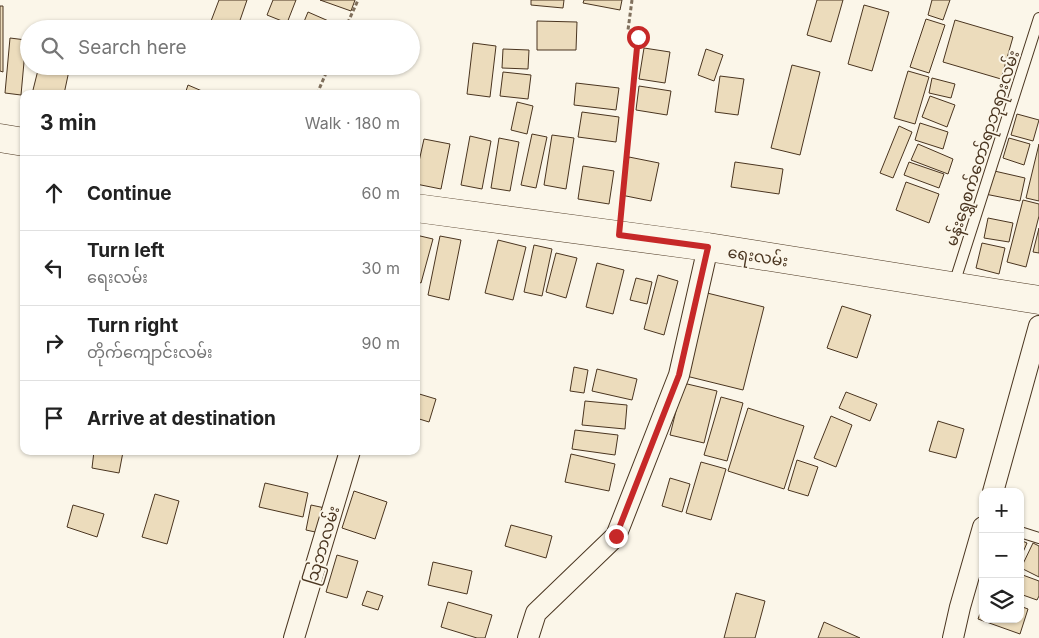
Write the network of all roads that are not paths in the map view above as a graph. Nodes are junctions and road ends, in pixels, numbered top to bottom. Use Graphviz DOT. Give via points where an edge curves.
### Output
graph roads {
  1 [pos="1039,18"];
  2 [pos="0,138"];
  3 [pos="20,141"];
  4 [pos="420,209"];
  5 [pos="708,247"];
  6 [pos="953,287"];
  7 [pos="1039,300"];
  8 [pos="1039,326"];
  9 [pos="349,455"];
  10 [pos="994,488"];
  11 [pos="981,533"];
  12 [pos="1023,533"];
  13 [pos="1039,538"];
  14 [pos="294,638"];
  15 [pos="528,638"];
  16 [pos="953,638"];
  1 -- 6 [label="lane, မန်းရွှေစက်တော်ရာဘုရားလမ်း"];
  2 -- 3 [label="street"];
  4 -- 5 [label="street, ရေးလမ်း"];
  5 -- 6 [label="street, ရေးလမ်း"];
  5 -- 15 [label="street" via="679,375 616,536 536,613"];
  6 -- 7 [label="street, ရေးလမ်း"];
  8 -- 10 [label="street"];
  9 -- 14 [label="street, သြဘာလမ်း"];
  11 -- 16 [label="street"];
  12 -- 13 [label="lane"];
}
